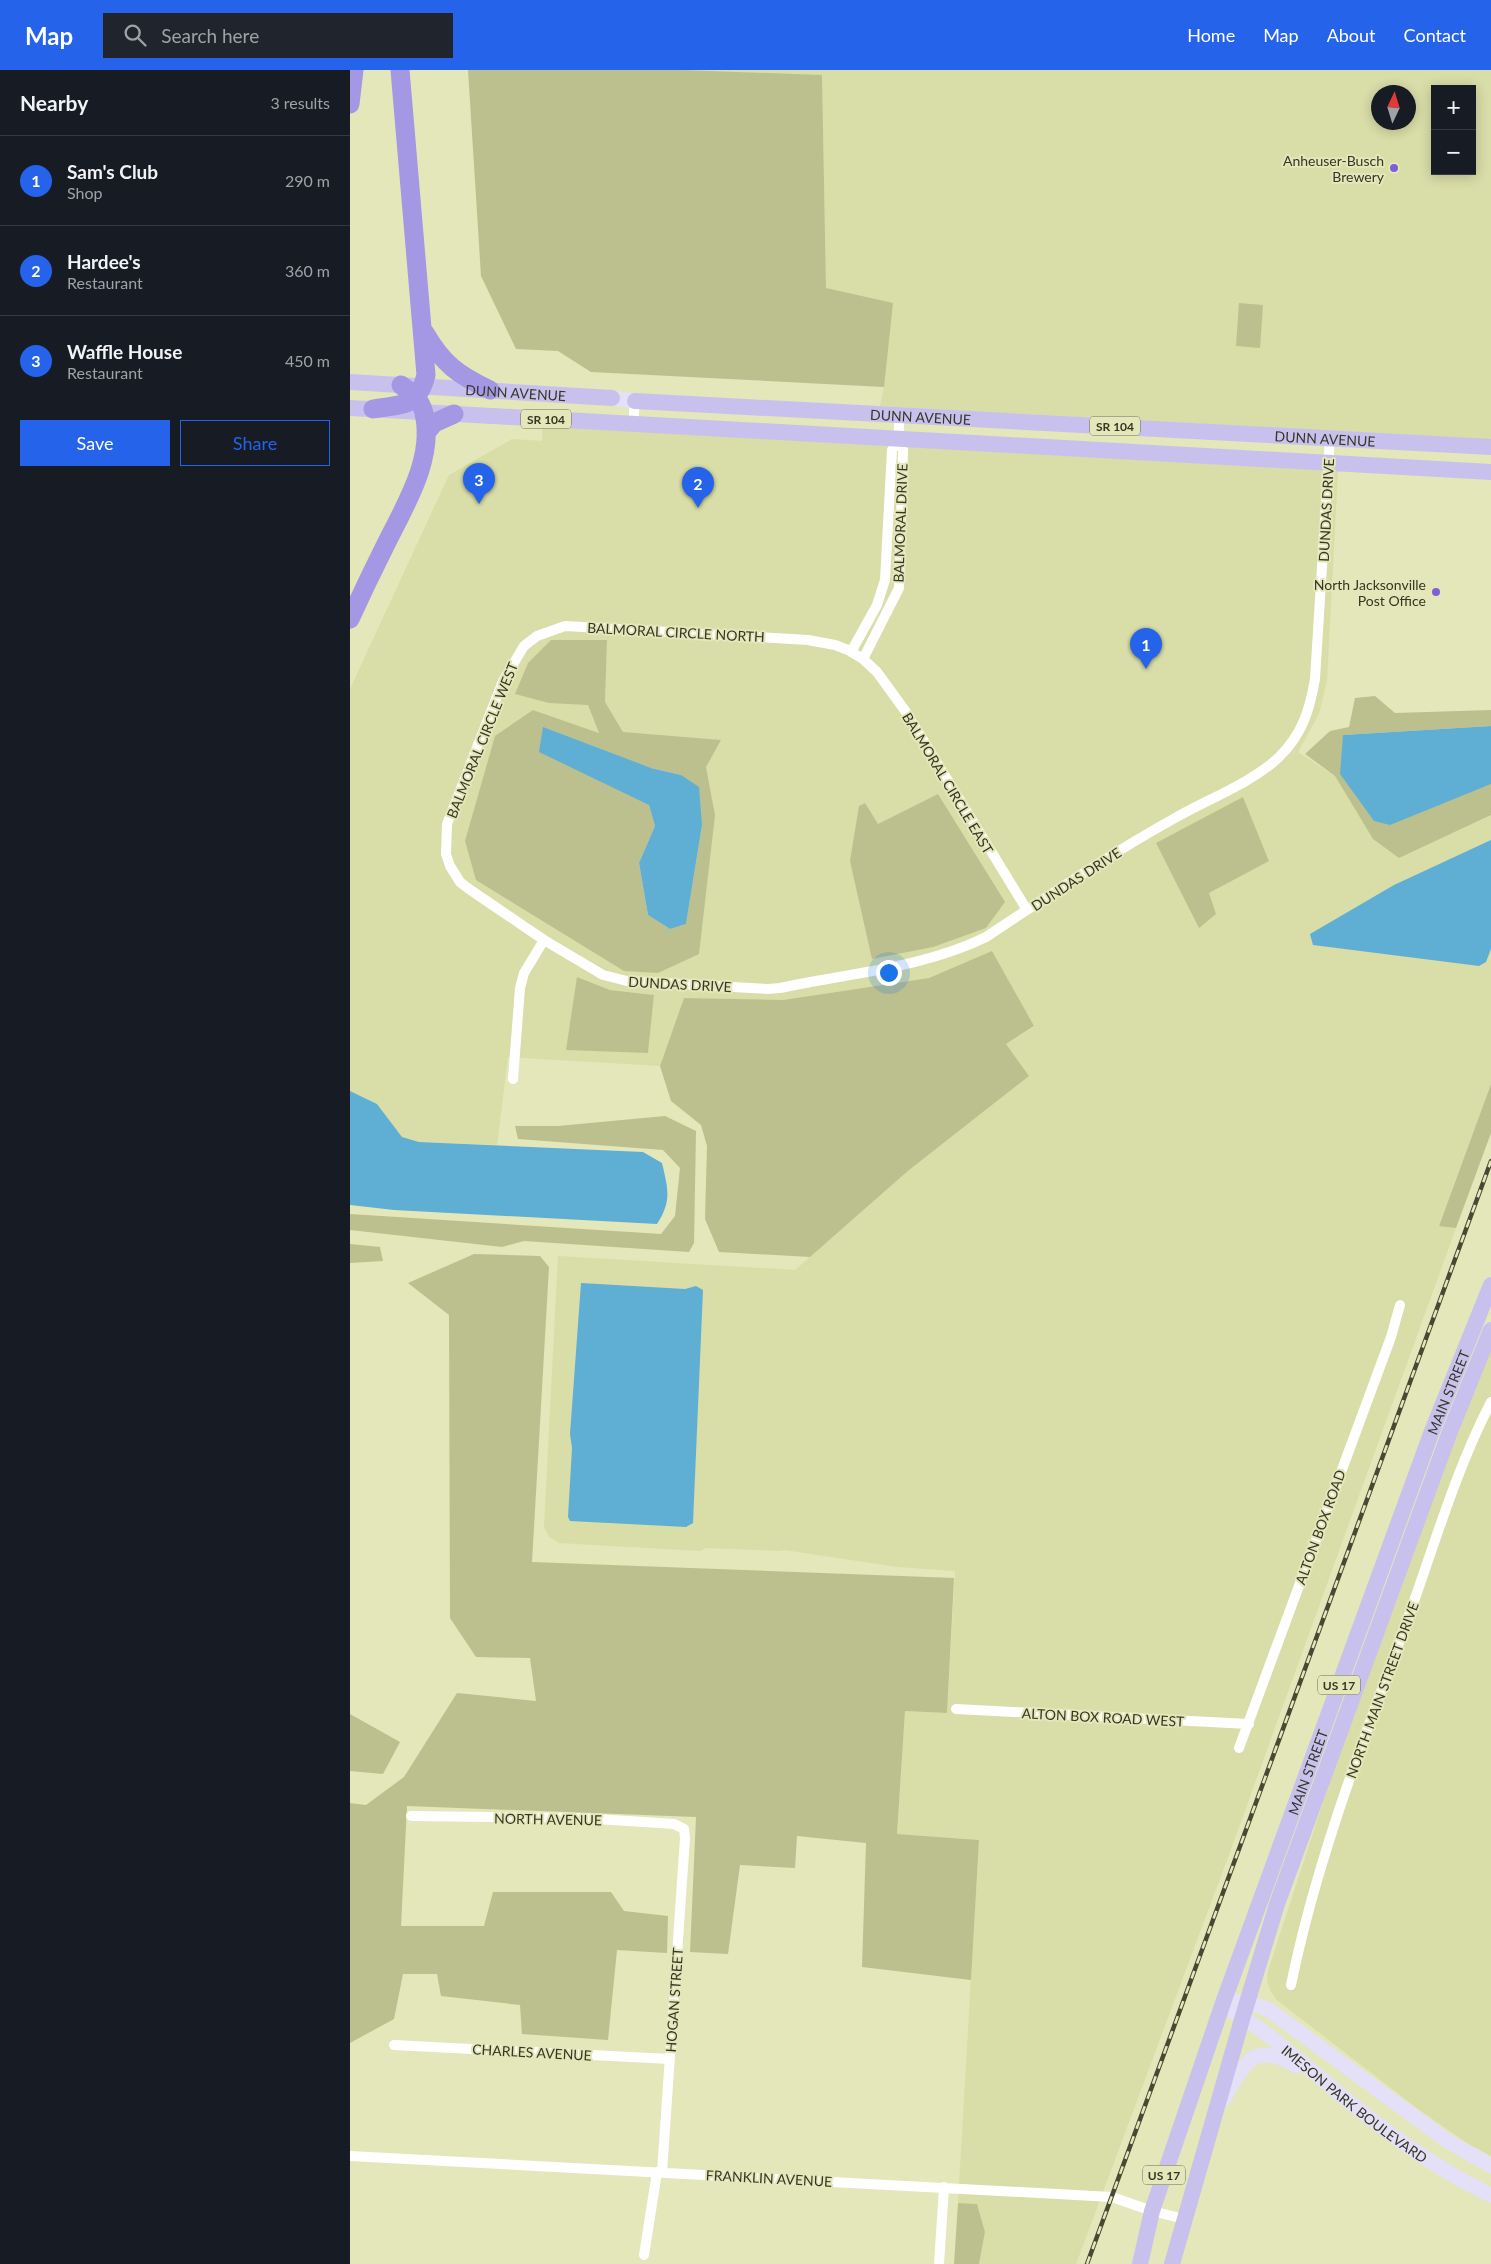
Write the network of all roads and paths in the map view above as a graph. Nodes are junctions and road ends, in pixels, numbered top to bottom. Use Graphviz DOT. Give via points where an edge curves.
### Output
graph roads {
  1 [pos="354,70"];
  2 [pos="400,70"];
  3 [pos="350,104"];
  4 [pos="422,328"];
  5 [pos="350,382"];
  6 [pos="401,385"];
  7 [pos="490,390"];
  8 [pos="422,398"];
  9 [pos="612,398"];
  10 [pos="635,401"];
  11 [pos="350,408"];
  12 [pos="373,409"];
  13 [pos="454,414"];
  14 [pos="900,414"];
  15 [pos="634,424"];
  16 [pos="426,433"];
  17 [pos="1330,438"];
  18 [pos="898,440"];
  19 [pos="1491,448"];
  20 [pos="1329,463"];
  21 [pos="1491,472"];
  22 [pos="350,619"];
  23 [pos="551,629"];
  24 [pos="851,652"];
  25 [pos="863,660"];
  26 [pos="1027,910"];
  27 [pos="544,940"];
  28 [pos="514,1078"];
  29 [pos="1491,1285"];
  30 [pos="1400,1305"];
  31 [pos="1491,1330"];
  32 [pos="1491,1402"];
  33 [pos="956,1709"];
  34 [pos="1249,1724"];
  35 [pos="1239,1748"];
  36 [pos="411,1816"];
  37 [pos="684,1829"];
  38 [pos="1292,1986"];
  39 [pos="1223,2003"];
  40 [pos="1245,2009"];
  41 [pos="394,2045"];
  42 [pos="670,2059"];
  43 [pos="1337,2092"];
  44 [pos="1216,2112"];
  45 [pos="350,2156"];
  46 [pos="1491,2166"];
  47 [pos="660,2172"];
  48 [pos="944,2187"];
  49 [pos="1491,2195"];
  50 [pos="1152,2211"];
  51 [pos="1184,2219"];
  52 [pos="1146,2235"];
  53 [pos="644,2255"];
  54 [pos="939,2264"];
  55 [pos="1134,2264"];
  56 [pos="1140,2264"];
  57 [pos="1172,2264"];
  1 -- 3 [label="highway"];
  2 -- 4 [label="highway"];
  4 -- 7 [label="highway" via="448,366"];
  4 -- 8 [label="highway" via="426,361"];
  5 -- 6 [label="main road"];
  6 -- 8 [label="highway"];
  7 -- 8 [label="main road, DUNN AVENUE / SR 104"];
  7 -- 9 [label="main road, DUNN AVENUE / SR 104"];
  8 -- 12 [label="highway"];
  8 -- 13 [label="main road, DUNN AVENUE / SR 104"];
  8 -- 16 [label="highway"];
  9 -- 10 [label="street, DUNN AVENUE / SR 104"];
  10 -- 14 [label="main road, DUNN AVENUE / SR 104"];
  10 -- 15 [label="street"];
  11 -- 12 [label="main road"];
  13 -- 15 [label="main road, DUNN AVENUE / SR 104"];
  13 -- 16 [label="highway" via="434,423"];
  14 -- 17 [label="main road, DUNN AVENUE / SR 104"];
  14 -- 18 [label="street, BALMORAL DRIVE"];
  15 -- 18 [label="main road, DUNN AVENUE / SR 104"];
  16 -- 22 [label="highway" via="414,486"];
  17 -- 19 [label="main road, DUNN AVENUE / SR 104"];
  17 -- 20 [label="street, DUNDAS DRIVE"];
  18 -- 20 [label="main road, DUNN AVENUE / SR 104"];
  18 -- 24 [label="street, BALMORAL DRIVE" via="892,450 885,580 877,605"];
  18 -- 25 [label="street, BALMORAL DRIVE" via="903,450 899,588"];
  20 -- 21 [label="main road, DUNN AVENUE / SR 104"];
  20 -- 26 [label="street, DUNDAS DRIVE" via="1315,679 1308,712 1297,736 1279,757 1256,774 1141,838"];
  23 -- 24 [label="street, BALMORAL CIRCLE NORTH" via="565,626 801,640"];
  23 -- 27 [label="street, BALMORAL CIRCLE WEST" via="524,646 503,681 447,824 446,840 448,860 460,882"];
  24 -- 25 [label="street, BALMORAL CIRCLE EAST"];
  25 -- 26 [label="street, BALMORAL CIRCLE EAST" via="877,672 896,698"];
  26 -- 27 [label="street, DUNDAS DRIVE" via="986,937 950,953 774,988 618,980 588,967"];
  27 -- 28 [label="street" via="524,974 520,988"];
  29 -- 39 [label="main road, MAIN STREET / US 17" via="1432,1431"];
  30 -- 34 [label="street, ALTON BOX ROAD"];
  31 -- 40 [label="main road, MAIN STREET / US 17" via="1452,1426 1277,1904"];
  32 -- 38 [label="street, NORTH MAIN STREET DRIVE" via="1465,1462 1359,1751 1298,1949"];
  33 -- 34 [label="street, ALTON BOX ROAD WEST"];
  34 -- 35 [label="street, ALTON BOX ROAD"];
  36 -- 37 [label="street, NORTH AVENUE" via="581,1818 674,1824"];
  37 -- 42 [label="street, HOGAN STREET" via="686,1838"];
  39 -- 40 [label="street, IMESON PARK BOULEVARD"];
  39 -- 50 [label="main road, MAIN STREET / US 17"];
  40 -- 43 [label="street, IMESON PARK BOULEVARD"];
  40 -- 44 [label="main road, MAIN STREET / US 17"];
  40 -- 46 [label="street, IMESON PARK BOULEVARD" via="1268,2010 1446,2140"];
  41 -- 42 [label="street, CHARLES AVENUE"];
  42 -- 47 [label="street, HOGAN STREET"];
  43 -- 44 [label="street" via="1274,2055 1258,2055 1243,2066"];
  43 -- 49 [label="street, IMESON PARK BOULEVARD" via="1450,2174"];
  44 -- 51 [label="main road, MAIN STREET / US 17"];
  45 -- 47 [label="street, FRANKLIN AVENUE"];
  47 -- 48 [label="street, FRANKLIN AVENUE"];
  47 -- 53 [label="street, HOGAN STREET"];
  48 -- 50 [label="street, FRANKLIN AVENUE" via="1112,2197"];
  48 -- 54 [label="street"];
  50 -- 51 [label="street, FRANKLIN AVENUE"];
  50 -- 52 [label="main road, MAIN STREET / US 17"];
  51 -- 57 [label="main road, MAIN STREET / US 17"];
  52 -- 55 [label="street"];
  52 -- 56 [label="main road, MAIN STREET / US 17"];
}
